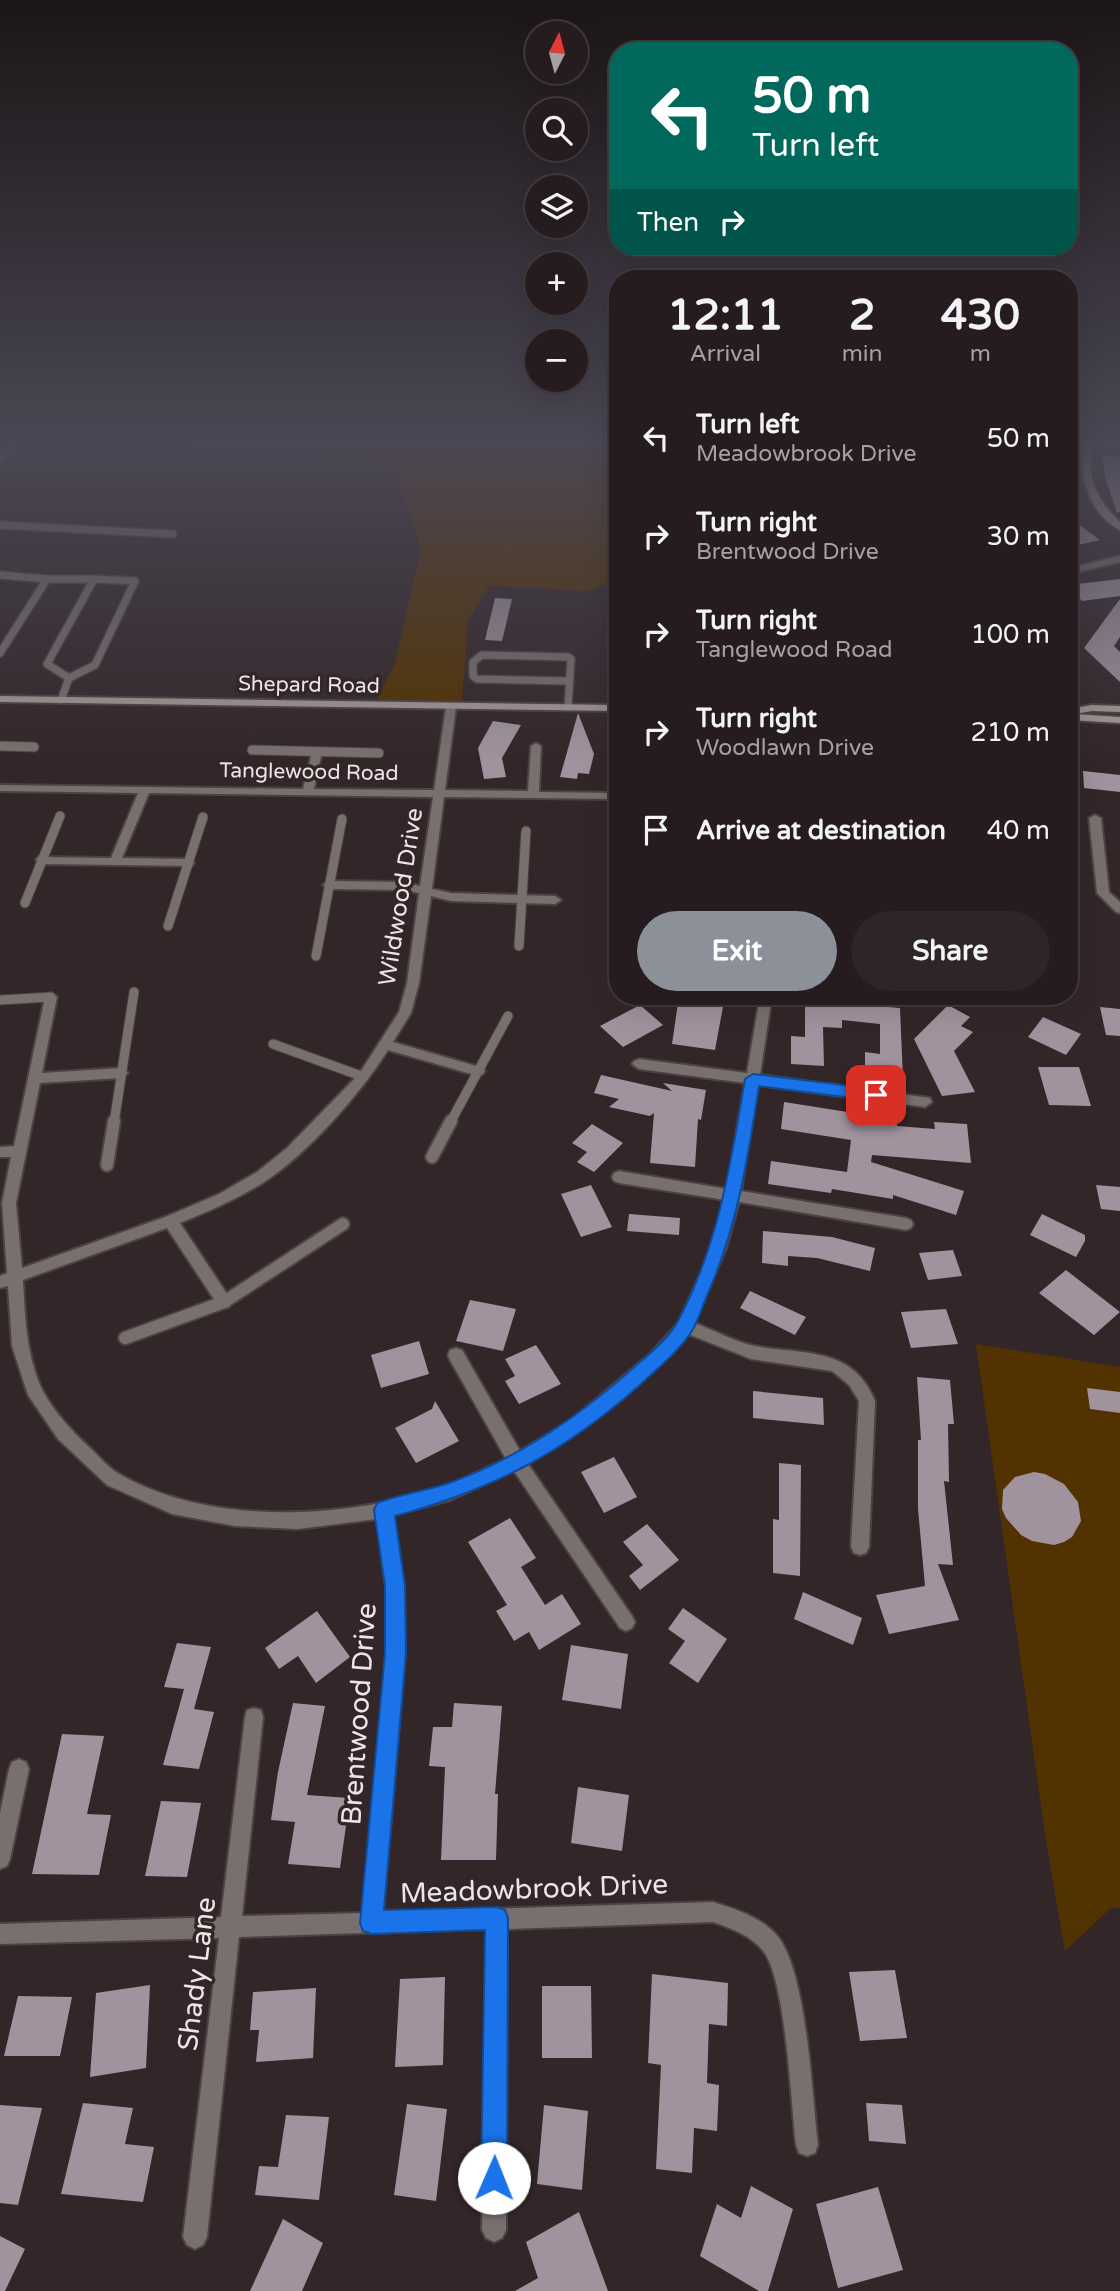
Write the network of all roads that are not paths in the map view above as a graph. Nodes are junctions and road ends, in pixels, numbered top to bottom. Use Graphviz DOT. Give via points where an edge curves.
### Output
graph roads {
  1 [pos="1120,559"];
  2 [pos="1078,570"];
  3 [pos="0,575"];
  4 [pos="47,579"];
  5 [pos="94,579"];
  6 [pos="0,653"];
  7 [pos="69,678"];
  8 [pos="568,681"];
  9 [pos="0,699"];
  10 [pos="61,700"];
  11 [pos="451,707"];
  12 [pos="568,707"];
  13 [pos="609,708"];
  14 [pos="1120,709"];
  15 [pos="1078,710"];
  16 [pos="1078,718"];
  17 [pos="1120,720"];
  18 [pos="0,746"];
  19 [pos="536,746"];
  20 [pos="34,747"];
  21 [pos="252,750"];
  22 [pos="317,752"];
  23 [pos="379,753"];
  24 [pos="0,788"];
  25 [pos="145,790"];
  26 [pos="307,793"];
  27 [pos="533,795"];
  28 [pos="439,796"];
  29 [pos="609,796"];
  30 [pos="60,816"];
  31 [pos="203,817"];
  32 [pos="1096,818"];
  33 [pos="342,819"];
  34 [pos="526,831"];
  35 [pos="42,860"];
  36 [pos="115,861"];
  37 [pos="188,863"];
  38 [pos="329,885"];
  39 [pos="427,892"];
  40 [pos="522,899"];
  41 [pos="555,900"];
  42 [pos="25,903"];
  43 [pos="1120,909"];
  44 [pos="168,926"];
  45 [pos="519,946"];
  46 [pos="316,956"];
  47 [pos="134,992"];
  48 [pos="51,997"];
  49 [pos="0,1000"];
  50 [pos="765,1005"];
  51 [pos="508,1016"];
  52 [pos="273,1044"];
  53 [pos="386,1045"];
  54 [pos="639,1064"];
  55 [pos="478,1071"];
  56 [pos="121,1073"];
  57 [pos="364,1077"];
  58 [pos="35,1078"];
  59 [pos="753,1079"];
  60 [pos="925,1102"];
  61 [pos="19,1151"];
  62 [pos="0,1152"];
  63 [pos="432,1157"];
  64 [pos="107,1165"];
  65 [pos="620,1177"];
  66 [pos="733,1196"];
  67 [pos="170,1221"];
  68 [pos="343,1224"];
  69 [pos="906,1224"];
  70 [pos="7,1280"];
  71 [pos="224,1302"];
  72 [pos="685,1326"];
  73 [pos="125,1338"];
  74 [pos="456,1355"];
  75 [pos="517,1462"];
  76 [pos="384,1510"];
  77 [pos="860,1546"];
  78 [pos="626,1622"];
  79 [pos="254,1717"];
  80 [pos="19,1769"];
  81 [pos="0,1859"];
  82 [pos="497,1918"];
  83 [pos="372,1923"];
  84 [pos="230,1927"];
  85 [pos="0,1934"];
  86 [pos="807,2145"];
  87 [pos="494,2230"];
  88 [pos="195,2237"];
  1 -- 2 [label="street"];
  3 -- 4 [label="lane"];
  4 -- 5 [label="lane"];
  4 -- 6 [label="lane"];
  5 -- 7 [label="lane" via="47,664"];
  5 -- 7 [label="lane" via="135,581 95,666"];
  7 -- 10 [label="lane"];
  8 -- 8 [label="lane" via="568,657 482,655 472,662 477,679"];
  8 -- 12 [label="lane"];
  9 -- 10 [label="street, Shepard Road"];
  10 -- 11 [label="street, Shepard Road"];
  11 -- 12 [label="street, Shepard Road"];
  11 -- 28 [label="street, Wildwood Drive"];
  12 -- 13 [label="street, Shepard Road"];
  14 -- 15 [label="street"];
  16 -- 17 [label="street"];
  18 -- 20 [label="lane"];
  19 -- 27 [label="street"];
  21 -- 22 [label="lane"];
  22 -- 23 [label="lane"];
  22 -- 26 [label="street"];
  24 -- 25 [label="street, Tanglewood Road"];
  25 -- 26 [label="street, Tanglewood Road"];
  25 -- 36 [label="street"];
  26 -- 28 [label="street, Tanglewood Road"];
  27 -- 28 [label="street, Tanglewood Road"];
  27 -- 29 [label="street, Tanglewood Road"];
  28 -- 39 [label="street, Wildwood Drive"];
  30 -- 35 [label="lane"];
  31 -- 37 [label="lane"];
  32 -- 43 [label="street" via="1103,893"];
  33 -- 38 [label="lane"];
  34 -- 40 [label="lane"];
  35 -- 36 [label="street"];
  35 -- 42 [label="lane"];
  36 -- 37 [label="street"];
  37 -- 44 [label="lane"];
  38 -- 39 [label="street" via="404,886"];
  38 -- 46 [label="lane"];
  39 -- 40 [label="street"];
  39 -- 53 [label="street, Wildwood Drive" via="405,1013"];
  40 -- 41 [label="street"];
  40 -- 45 [label="lane"];
  47 -- 56 [label="lane"];
  48 -- 49 [label="lane"];
  48 -- 58 [label="street"];
  50 -- 59 [label="street"];
  51 -- 55 [label="lane"];
  52 -- 57 [label="lane"];
  53 -- 55 [label="street"];
  53 -- 57 [label="street, Wildwood Drive"];
  54 -- 59 [label="street"];
  55 -- 63 [label="lane"];
  56 -- 58 [label="street"];
  56 -- 64 [label="lane"];
  57 -- 67 [label="street, Wildwood Drive" via="292,1152 262,1176"];
  58 -- 61 [label="street"];
  59 -- 60 [label="street"];
  59 -- 66 [label="street"];
  61 -- 62 [label="street"];
  61 -- 70 [label="street" via="9,1203"];
  65 -- 66 [label="street"];
  66 -- 69 [label="street"];
  66 -- 72 [label="street" via="719,1248"];
  67 -- 70 [label="street, Wildwood Drive"];
  67 -- 71 [label="street"];
  68 -- 71 [label="lane"];
  70 -- 76 [label="street" via="34,1390 64,1434 113,1480 172,1506 235,1518 298,1521"];
  71 -- 73 [label="lane"];
  72 -- 75 [label="street" via="616,1395"];
  72 -- 77 [label="street" via="751,1352 835,1365 862,1386 867,1401"];
  74 -- 75 [label="street"];
  75 -- 76 [label="street" via="450,1492"];
  75 -- 78 [label="street"];
  76 -- 83 [label="street, Brentwood Drive" via="395,1586 396,1653"];
  79 -- 84 [label="street, Shady Lane"];
  80 -- 81 [label="street"];
  82 -- 83 [label="street, Meadowbrook Drive"];
  82 -- 86 [label="street, Meadowbrook Drive" via="712,1912 745,1923 772,1946 785,1975"];
  82 -- 87 [label="street"];
  83 -- 84 [label="street, Meadowbrook Drive"];
  84 -- 85 [label="street, Meadowbrook Drive"];
  84 -- 88 [label="street, Shady Lane"];
}
